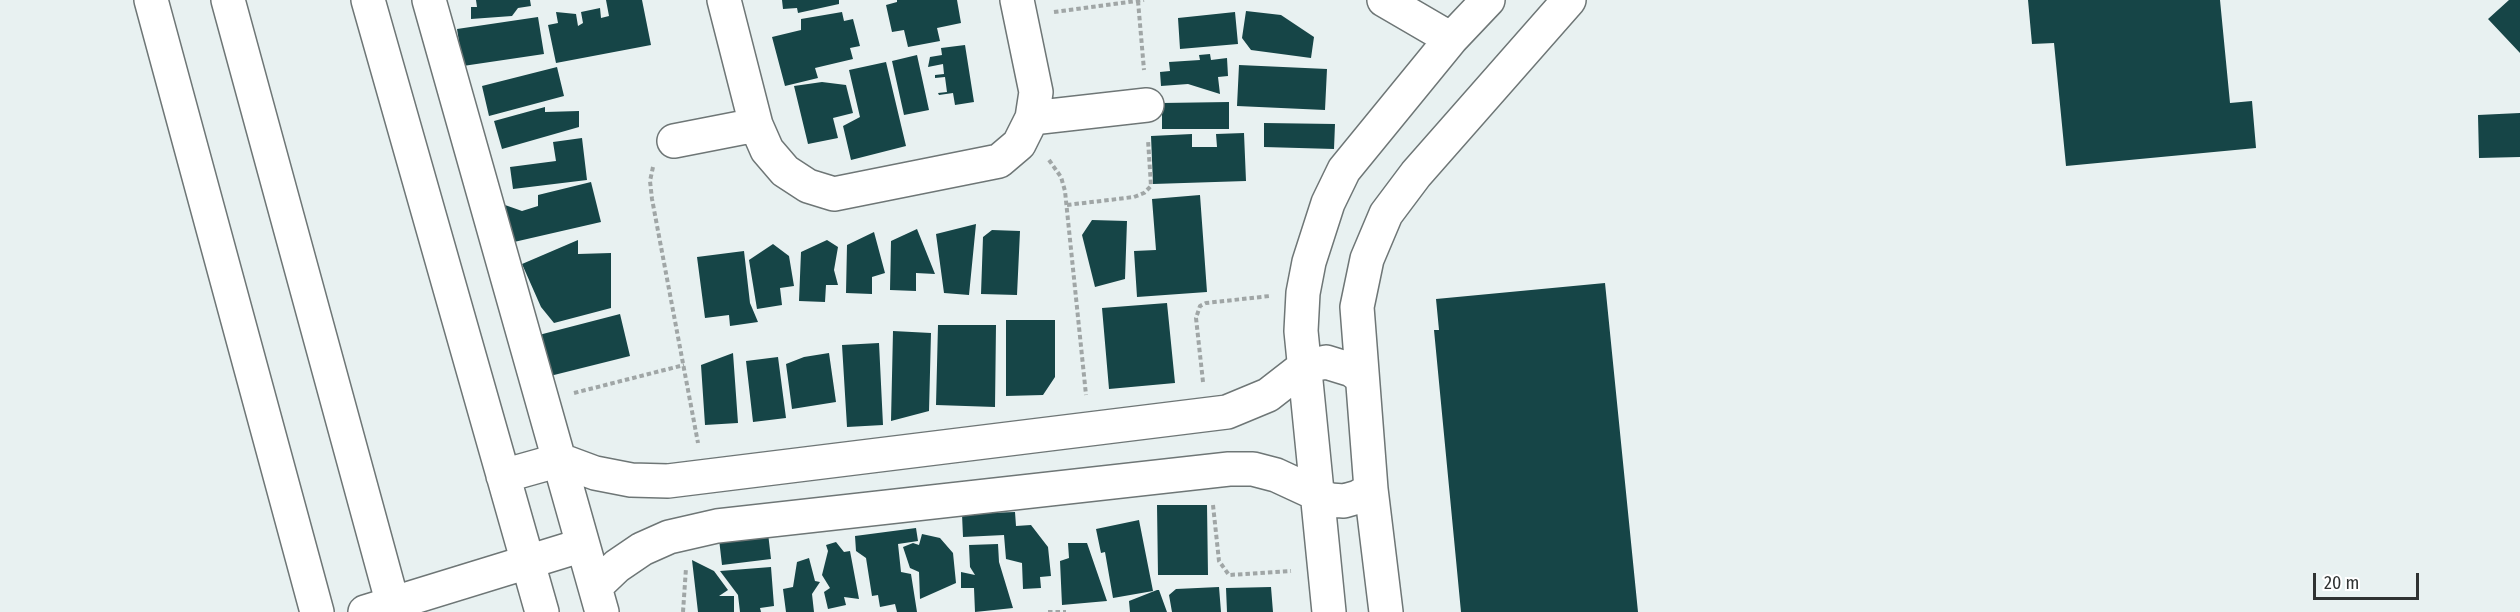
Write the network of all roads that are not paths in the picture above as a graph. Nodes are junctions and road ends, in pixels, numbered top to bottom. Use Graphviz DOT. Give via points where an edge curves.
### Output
graph roads {
  1 [pos="151,0"];
  2 [pos="228,0"];
  3 [pos="368,0"];
  4 [pos="429,0"];
  5 [pos="724,0"];
  6 [pos="1384,0"];
  7 [pos="1488,0"];
  8 [pos="1569,0"];
  9 [pos="1019,8"];
  10 [pos="1451,39"];
  11 [pos="1148,105"];
  12 [pos="756,125"];
  13 [pos="1025,131"];
  14 [pos="674,141"];
  15 [pos="1304,367"];
  16 [pos="1362,378"];
  17 [pos="560,460"];
  18 [pos="503,476"];
  19 [pos="1371,489"];
  20 [pos="1318,496"];
  21 [pos="583,545"];
  22 [pos="528,562"];
  23 [pos="598,600"];
  24 [pos="384,609"];
  25 [pos="317,612"];
  26 [pos="542,612"];
  27 [pos="1329,612"];
  28 [pos="1386,612"];
  1 -- 25 [label="street"];
  2 -- 24 [label="street"];
  3 -- 18 [label="street"];
  4 -- 17 [label="street"];
  5 -- 12 [label="street"];
  6 -- 10 [label="street"];
  7 -- 10 [label="street"];
  8 -- 16 [label="street" via="1416,174 1386,214 1367,259 1357,307"];
  9 -- 13 [label="street" via="1036,92"];
  10 -- 15 [label="street" via="1344,170 1317,232 1303,293"];
  11 -- 13 [label="street"];
  12 -- 13 [label="street" via="767,150 785,171 808,186 834,194 999,161"];
  12 -- 14 [label="street"];
  15 -- 16 [label="street" via="1326,362 1340,364"];
  15 -- 17 [label="street" via="1268,395 1227,412 1207,415 668,481 631,480 595,473"];
  15 -- 20 [label="street"];
  16 -- 19 [label="street"];
  17 -- 18 [label="street"];
  17 -- 21 [label="street"];
  18 -- 22 [label="street"];
  19 -- 20 [label="street" via="1344,501"];
  19 -- 28 [label="street"];
  20 -- 23 [label="street" via="1283,478 1253,469 1210,471 717,526 669,537 642,549 617,566"];
  20 -- 27 [label="street"];
  21 -- 22 [label="street"];
  21 -- 23 [label="street"];
  22 -- 24 [label="street"];
  22 -- 26 [label="street"];
}
